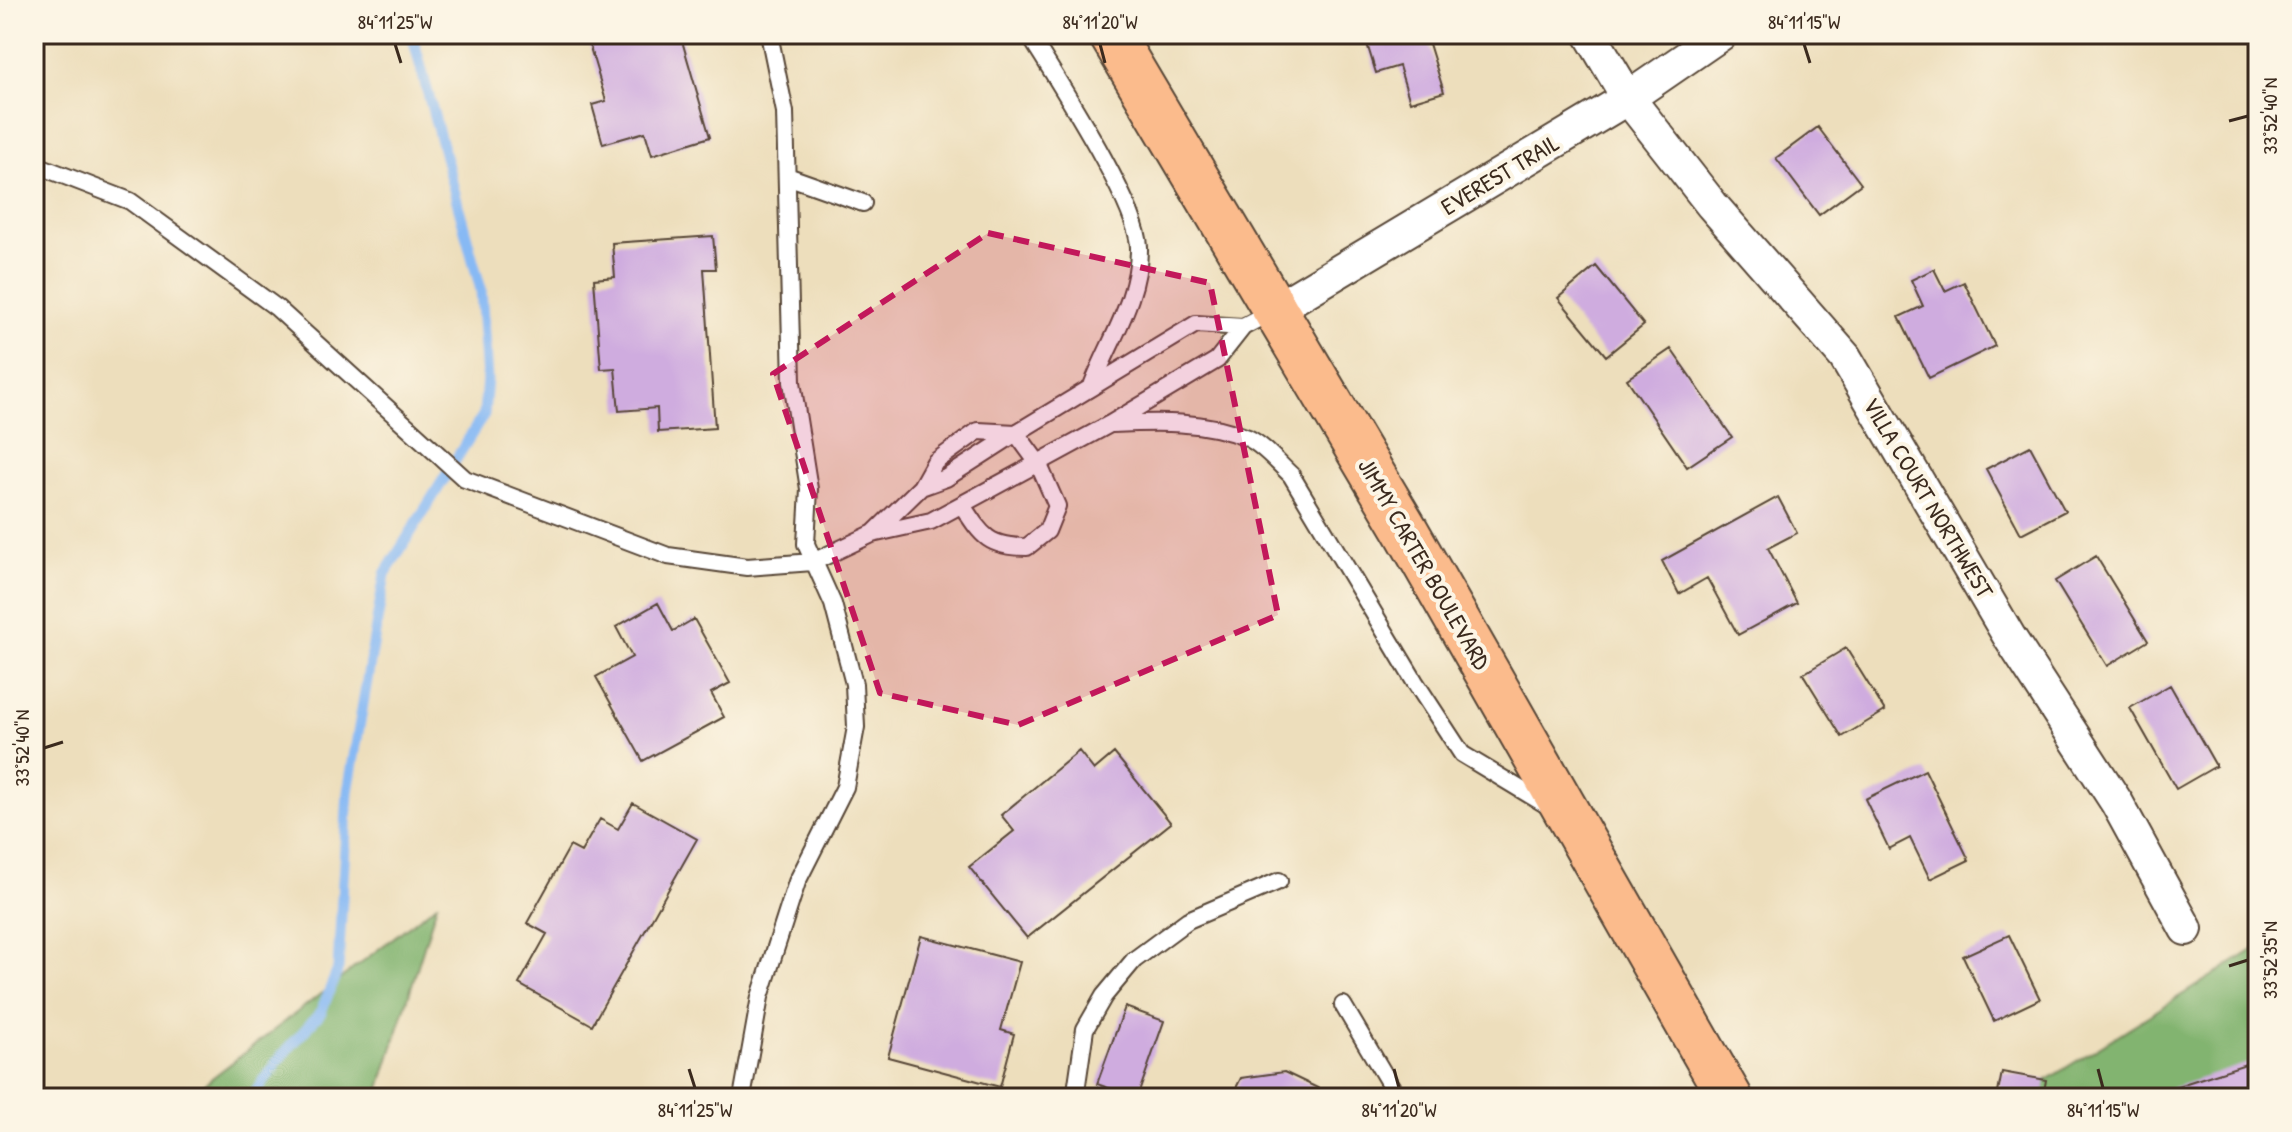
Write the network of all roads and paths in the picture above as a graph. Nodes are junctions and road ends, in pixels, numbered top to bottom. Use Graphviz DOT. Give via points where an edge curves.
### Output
graph roads {
  1 [pos="769,34"];
  2 [pos="1029,34"];
  3 [pos="1111,34"];
  4 [pos="1590,34"];
  5 [pos="1721,34"];
  6 [pos="1628,98"];
  7 [pos="34,164"];
  8 [pos="787,176"];
  9 [pos="863,203"];
  10 [pos="1259,318"];
  11 [pos="1092,386"];
  12 [pos="1110,424"];
  13 [pos="1016,433"];
  14 [pos="1038,463"];
  15 [pos="962,505"];
  16 [pos="872,534"];
  17 [pos="813,562"];
  18 [pos="1570,819"];
  19 [pos="1279,881"];
  20 [pos="2186,929"];
  21 [pos="1343,1005"];
  22 [pos="742,1098"];
  23 [pos="1075,1098"];
  24 [pos="1398,1098"];
  25 [pos="1730,1098"];
  1 -- 8 [label="lane" via="785,112"];
  2 -- 11 [label="lane" via="1131,211 1139,247 1125,311"];
  3 -- 10 [label="main road, JIMMY CARTER BOULEVARD"];
  4 -- 6 [label="street, VILLA COURT NORTHWEST"];
  5 -- 6 [label="street, EVEREST TRAIL"];
  6 -- 10 [label="street, EVEREST TRAIL"];
  6 -- 20 [label="street, VILLA COURT NORTHWEST" via="1712,205 1845,357 2010,638 2117,803"];
  7 -- 17 [label="lane" via="130,201 277,308 465,479 668,556 747,567"];
  8 -- 9 [label="lane"];
  8 -- 17 [label="lane" via="792,382 809,489 806,544"];
  10 -- 11 [label="lane" via="1196,324"];
  10 -- 12 [label="lane" via="1217,360"];
  10 -- 18 [label="main road, JIMMY CARTER BOULEVARD"];
  11 -- 13 [label="lane"];
  12 -- 14 [label="lane"];
  12 -- 18 [label="lane" via="1199,425 1250,439 1291,475 1462,754"];
  13 -- 14 [label="lane"];
  13 -- 16 [label="lane" via="978,431 935,462 921,487"];
  14 -- 15 [label="lane"];
  14 -- 15 [label="lane" via="1057,506 1047,531 1027,547 1002,547 981,535"];
  15 -- 16 [label="lane" via="931,521"];
  16 -- 17 [label="lane"];
  17 -- 22 [label="lane" via="833,604 854,684 856,727 845,787 797,882 760,997"];
  18 -- 25 [label="main road, JIMMY CARTER BOULEVARD"];
  19 -- 23 [label="lane" via="1188,920 1134,960 1085,1029"];
  21 -- 24 [label="lane"];
}
